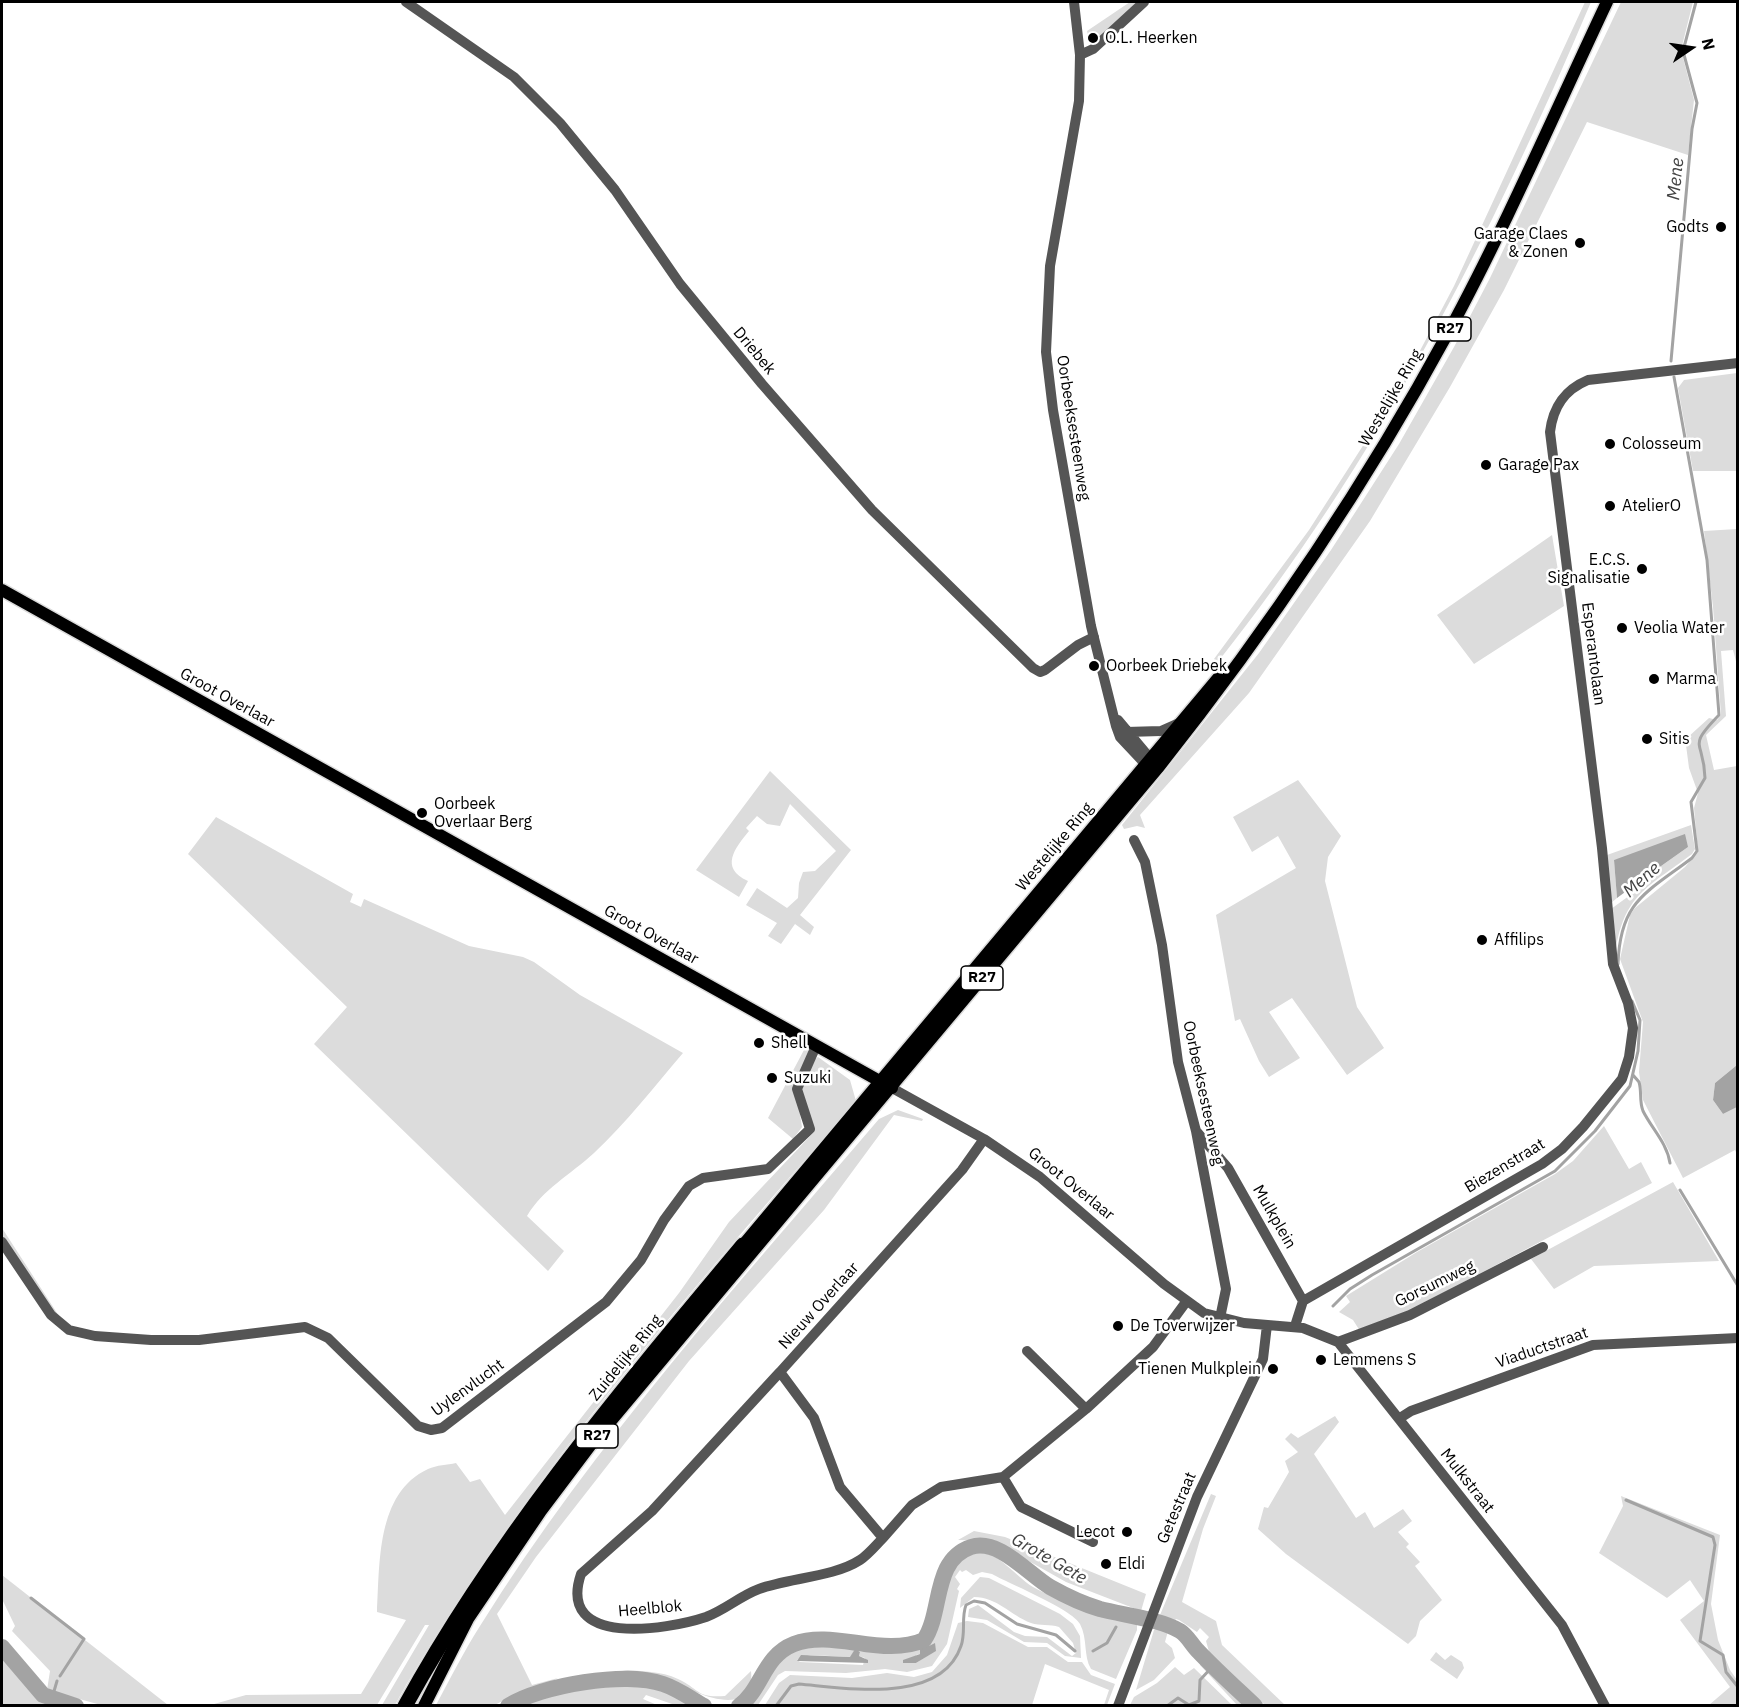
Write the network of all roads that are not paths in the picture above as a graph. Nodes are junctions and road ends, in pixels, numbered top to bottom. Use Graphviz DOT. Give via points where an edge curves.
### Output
graph roads {
  1 [pos="406,2"];
  2 [pos="1074,2"];
  3 [pos="1144,2"];
  4 [pos="1607,2"];
  5 [pos="1080,55"];
  6 [pos="1737,363"];
  7 [pos="2,590"];
  8 [pos="1256,635"];
  9 [pos="1094,637"];
  10 [pos="1114,714"];
  11 [pos="1180,723"];
  12 [pos="1126,732"];
  13 [pos="1152,766"];
  14 [pos="1134,840"];
  15 [pos="1602,848"];
  16 [pos="816,1046"];
  17 [pos="879,1081"];
  18 [pos="892,1088"];
  19 [pos="1196,1131"];
  20 [pos="984,1139"];
  21 [pos="2,1242"];
  22 [pos="743,1245"];
  23 [pos="1543,1247"];
  24 [pos="1303,1301"];
  25 [pos="1186,1302"];
  26 [pos="1220,1318"];
  27 [pos="1267,1325"];
  28 [pos="1295,1326"];
  29 [pos="1737,1338"];
  30 [pos="1338,1342"];
  31 [pos="1027,1352"];
  32 [pos="780,1372"];
  33 [pos="1086,1409"];
  34 [pos="1400,1418"];
  35 [pos="1003,1478"];
  36 [pos="884,1538"];
  37 [pos="1093,1542"];
  38 [pos="405,1706"];
  39 [pos="424,1706"];
  40 [pos="1118,1706"];
  41 [pos="1605,1706"];
  1 -- 9 [label="street, Driebek" via="514,77 553,114 601,172 703,313 794,420 872,510 1033,668 1045,670"];
  2 -- 5 [label="street, Oorbeeksesteenweg"];
  3 -- 5 [label="street" via="1093,50"];
  4 -- 8 [label="main road, Westelijke Ring / R27" via="1443,342 1371,466"];
  5 -- 9 [label="street, Oorbeeksesteenweg" via="1075,129 1048,277 1046,352"];
  6 -- 15 [label="street, Esperantolaan" via="1588,380 1568,392 1552,415 1550,432"];
  7 -- 16 [label="main road, Groot Overlaar"];
  8 -- 11 [label="main road, Westelijke Ring / R27"];
  8 -- 13 [label="main road, Westelijke Ring / R27" via="1229,676"];
  9 -- 10 [label="street, Oorbeeksesteenweg"];
  10 -- 12 [label="street, Oorbeeksesteenweg"];
  10 -- 13 [label="street, Oorbeeksesteenweg" via="1120,737"];
  11 -- 12 [label="street" via="1161,731"];
  11 -- 13 [label="main road, Westelijke Ring / R27"];
  12 -- 13 [label="street, Oorbeeksesteenweg"];
  13 -- 17 [label="main road, Westelijke Ring / R27"];
  13 -- 18 [label="main road, Westelijke Ring / R27"];
  14 -- 19 [label="street, Oorbeeksesteenweg" via="1145,862 1162,945 1178,1062"];
  15 -- 24 [label="street, Biezenstraat" via="1613,964 1633,1028 1622,1078 1583,1127 1542,1164"];
  16 -- 17 [label="main road, Groot Overlaar"];
  16 -- 21 [label="street, Uylenvlucht" via="797,1089 810,1129 768,1169 703,1178 689,1186 637,1267 606,1302 442,1428 418,1426 328,1338 305,1327 189,1340 95,1336 69,1330 51,1315"];
  17 -- 18 [label="main road, Groot Overlaar"];
  17 -- 22 [label="main road, Zuidelijke Ring / R27"];
  18 -- 20 [label="street, Groot Overlaar"];
  18 -- 39 [label="main road, Zuidelijke Ring / R27" via="590,1446 468,1619"];
  19 -- 24 [label="street, Mulkplein" via="1228,1168"];
  19 -- 26 [label="street, Oorbeeksesteenweg" via="1226,1289"];
  20 -- 25 [label="street, Groot Overlaar" via="1040,1178"];
  20 -- 32 [label="street, Nieuw Overlaar" via="963,1170"];
  22 -- 38 [label="highway, Zuidelijke Ring / R27" via="585,1436 500,1554"];
  23 -- 30 [label="street, Gorsumweg" via="1410,1315"];
  24 -- 28 [label="street"];
  25 -- 26 [label="street, Groot Overlaar"];
  25 -- 33 [label="street" via="1153,1347"];
  26 -- 27 [label="street, Groot Overlaar"];
  27 -- 28 [label="street, Mulkstraat"];
  27 -- 40 [label="street, Getestraat" via="1263,1359 1197,1497"];
  28 -- 30 [label="street, Mulkstraat"];
  29 -- 34 [label="street, Viaductstraat" via="1593,1345"];
  30 -- 34 [label="street, Mulkstraat"];
  31 -- 33 [label="street"];
  32 -- 36 [label="street, Nieuw Overlaar" via="814,1418 840,1487"];
  32 -- 36 [label="street, Heelblok" via="651,1511 581,1574 578,1604 604,1628 676,1624 722,1610 756,1590 860,1560"];
  33 -- 35 [label="street"];
  34 -- 41 [label="street, Mulkstraat" via="1562,1625"];
  35 -- 36 [label="street" via="941,1487 912,1505"];
  35 -- 37 [label="street" via="1021,1507"];
}
